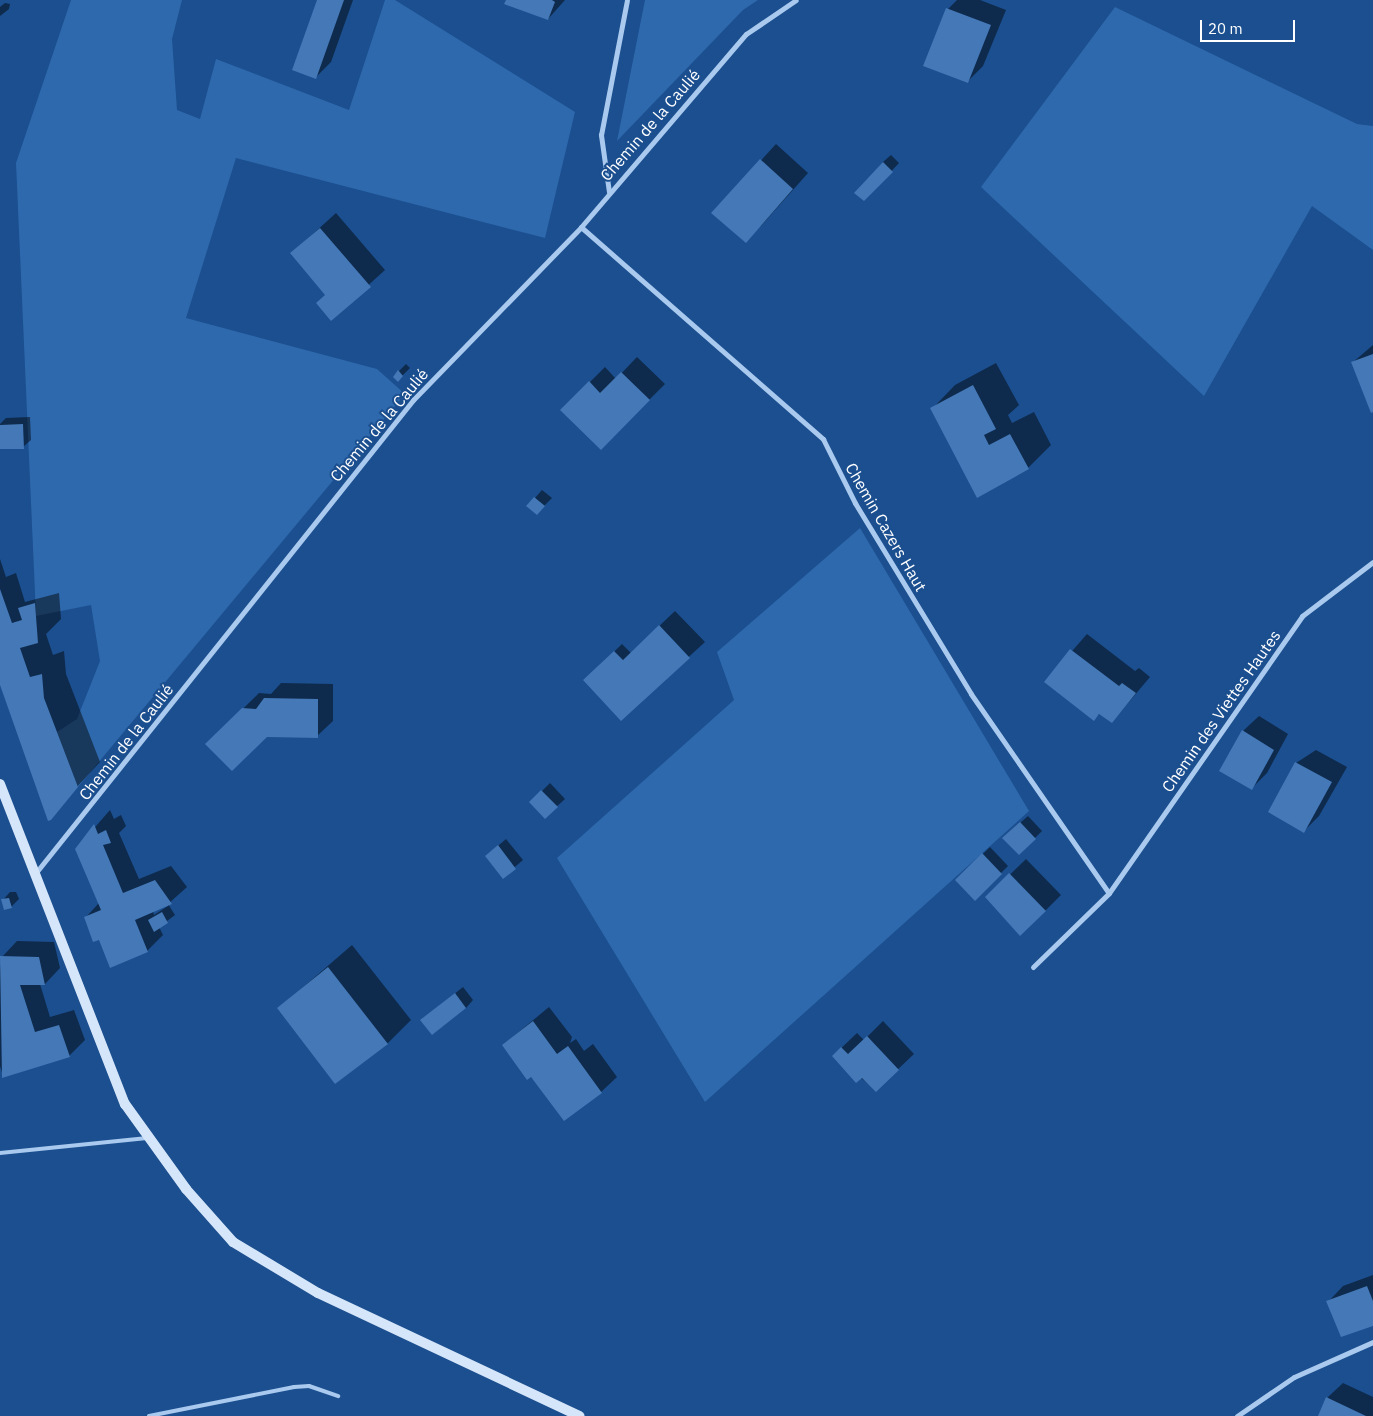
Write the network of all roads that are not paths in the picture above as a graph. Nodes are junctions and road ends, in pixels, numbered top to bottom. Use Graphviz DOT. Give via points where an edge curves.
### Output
graph roads {
  1 [pos="627,0"];
  2 [pos="796,0"];
  3 [pos="609,192"];
  4 [pos="581,227"];
  5 [pos="1373,562"];
  6 [pos="0,784"];
  7 [pos="34,875"];
  8 [pos="1108,893"];
  9 [pos="1033,967"];
  10 [pos="147,1138"];
  11 [pos="0,1153"];
  12 [pos="1373,1342"];
  13 [pos="338,1396"];
  14 [pos="149,1416"];
  15 [pos="579,1416"];
  16 [pos="1236,1416"];
  1 -- 3 [label="street" via="601,134"];
  2 -- 3 [label="street, Chemin de la Caulié" via="746,34"];
  3 -- 4 [label="street, Chemin de la Caulié"];
  4 -- 7 [label="street, Chemin de la Caulié" via="413,400"];
  4 -- 8 [label="street, Chemin Cazers Haut" via="823,439 856,503 971,694"];
  5 -- 8 [label="street, Chemin des Viettes Hautes" via="1302,616"];
  6 -- 7 [label="main road"];
  7 -- 10 [label="main road" via="121,1095"];
  8 -- 9 [label="street, Chemin des Viettes Hautes"];
  10 -- 11 [label="lane"];
  10 -- 15 [label="main road" via="233,1242 318,1293"];
  12 -- 16 [label="street" via="1294,1377"];
  13 -- 14 [label="lane" via="309,1386"];
}
